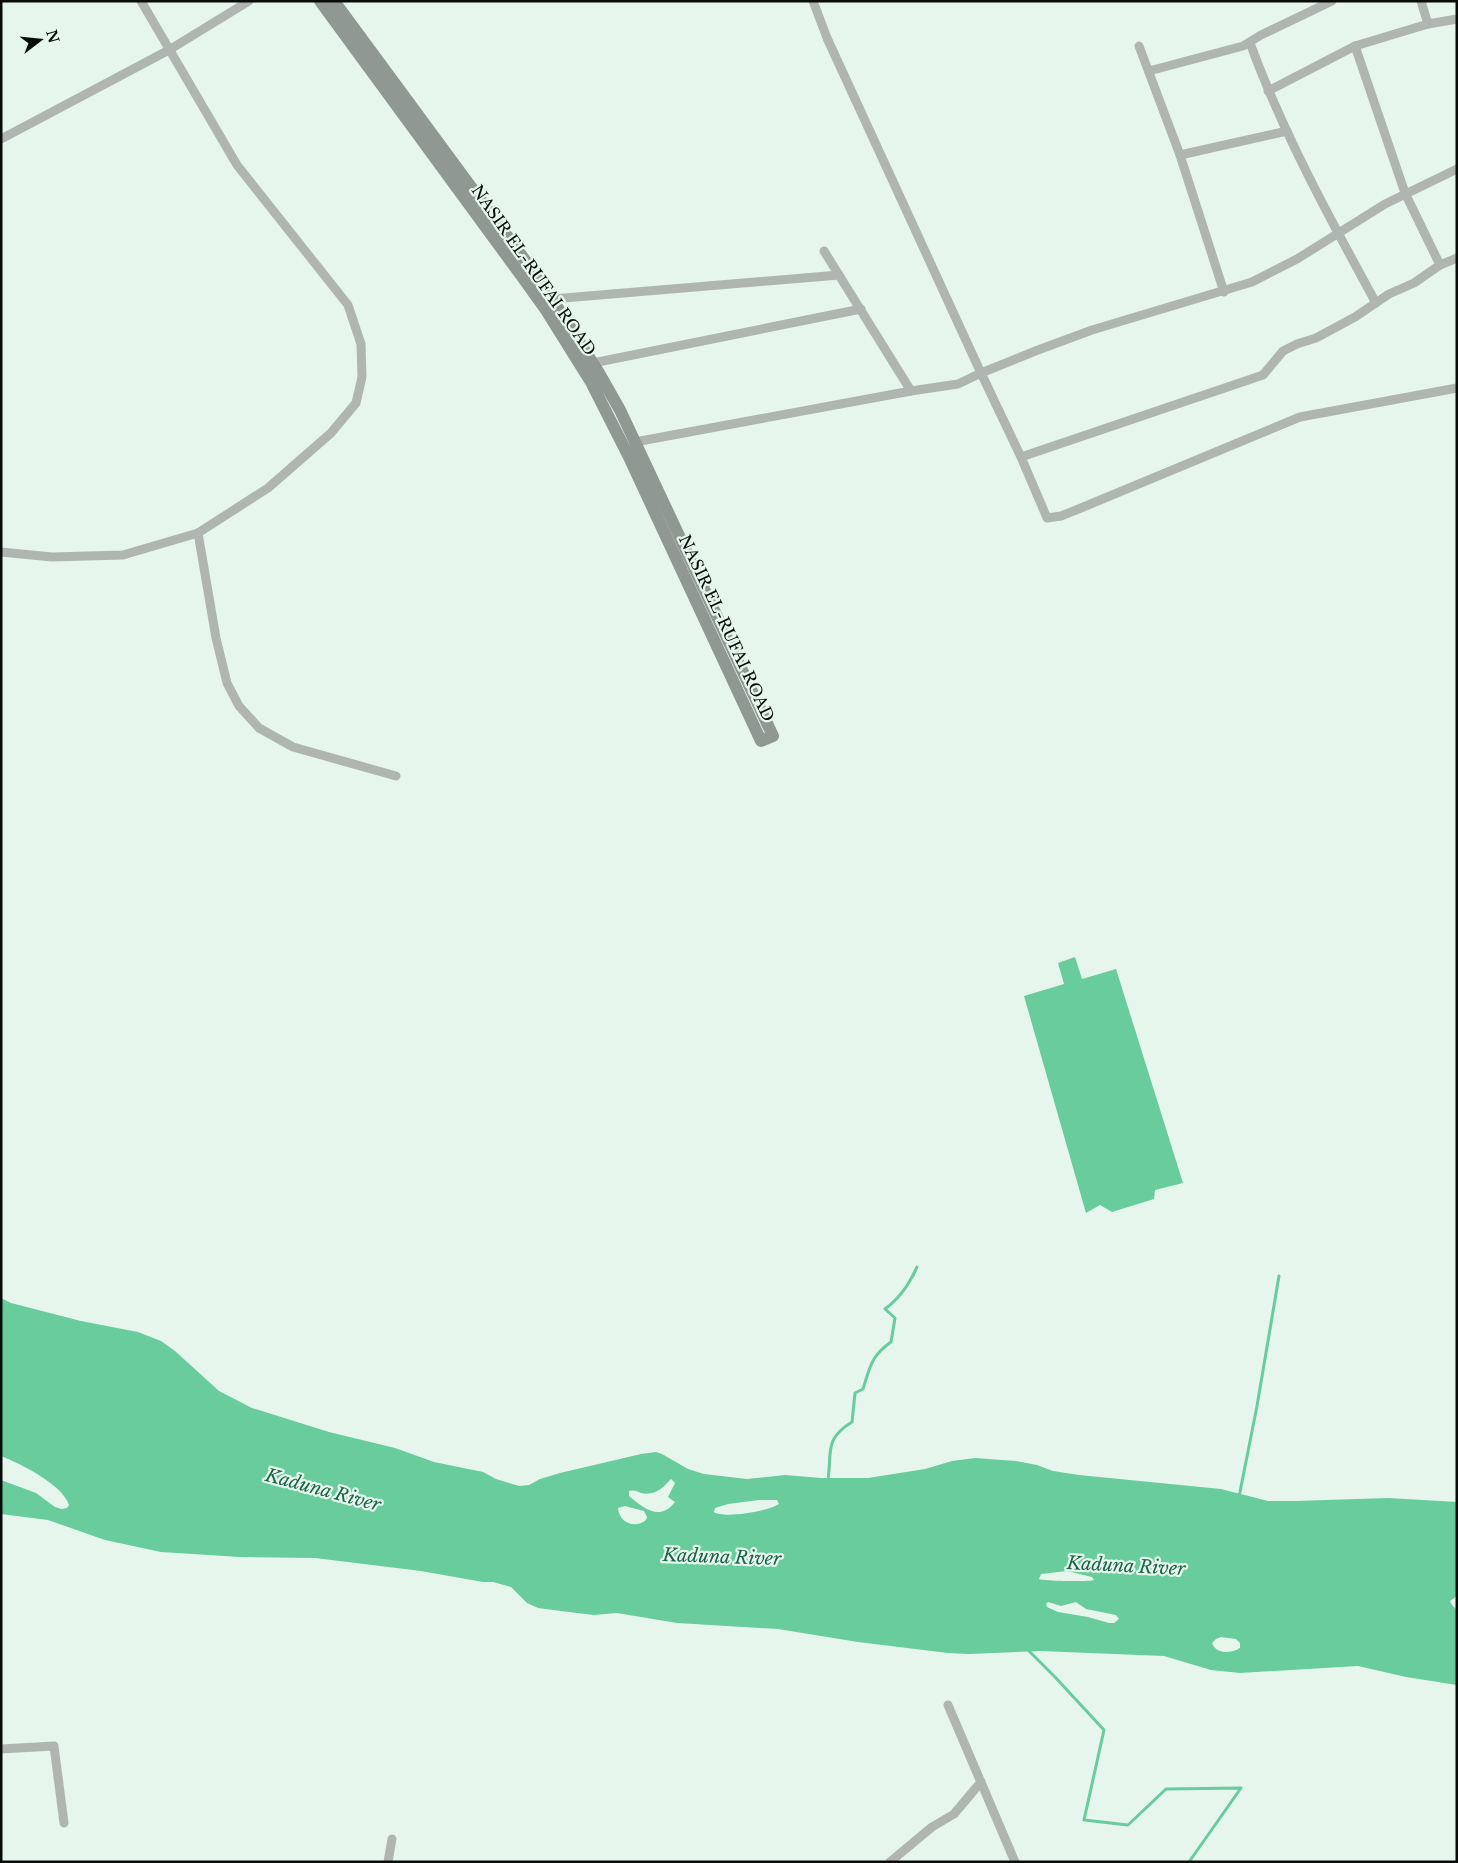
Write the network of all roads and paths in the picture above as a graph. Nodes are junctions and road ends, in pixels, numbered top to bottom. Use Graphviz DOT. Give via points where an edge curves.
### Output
graph roads {
  1 [pos="141,1"];
  2 [pos="249,1"];
  3 [pos="320,1"];
  4 [pos="334,1"];
  5 [pos="814,1"];
  6 [pos="1332,1"];
  7 [pos="1422,1"];
  8 [pos="1457,19"];
  9 [pos="1428,24"];
  10 [pos="1250,43"];
  11 [pos="1139,46"];
  12 [pos="1355,46"];
  13 [pos="169,50"];
  14 [pos="1149,71"];
  15 [pos="1268,90"];
  16 [pos="1287,131"];
  17 [pos="1,139"];
  18 [pos="1180,155"];
  19 [pos="1457,169"];
  20 [pos="456,176"];
  21 [pos="1406,194"];
  22 [pos="1338,234"];
  23 [pos="824,252"];
  24 [pos="1457,258"];
  25 [pos="1440,265"];
  26 [pos="839,275"];
  27 [pos="1224,292"];
  28 [pos="552,299"];
  29 [pos="1376,303"];
  30 [pos="861,309"];
  31 [pos="593,363"];
  32 [pos="981,373"];
  33 [pos="1457,388"];
  34 [pos="911,391"];
  35 [pos="635,442"];
  36 [pos="1021,457"];
  37 [pos="198,533"];
  38 [pos="1,552"];
  39 [pos="696,586"];
  40 [pos="761,741"];
  41 [pos="396,776"];
  42 [pos="948,1705"];
  43 [pos="1,1749"];
  44 [pos="981,1782"];
  45 [pos="64,1823"];
  46 [pos="392,1839"];
  47 [pos="388,1862"];
  48 [pos="890,1862"];
  49 [pos="1015,1862"];
  1 -- 13 [label="street"];
  2 -- 13 [label="street"];
  3 -- 20 [label="main road, NASIR EL-RUFAI ROAD"];
  4 -- 20 [label="main road, NASIR EL-RUFAI ROAD"];
  5 -- 32 [label="street" via="827,38"];
  6 -- 10 [label="street"];
  7 -- 9 [label="street"];
  8 -- 9 [label="street"];
  9 -- 12 [label="street"];
  10 -- 14 [label="street"];
  10 -- 15 [label="street"];
  11 -- 14 [label="street"];
  12 -- 15 [label="street"];
  12 -- 21 [label="street"];
  13 -- 17 [label="street"];
  13 -- 37 [label="street" via="237,165 348,305 361,344 362,377 356,403 331,433 268,488"];
  14 -- 18 [label="street"];
  15 -- 16 [label="street"];
  16 -- 18 [label="street"];
  16 -- 22 [label="street"];
  18 -- 27 [label="street"];
  19 -- 21 [label="street"];
  20 -- 28 [label="main road, NASIR EL-RUFAI ROAD"];
  20 -- 39 [label="main road, NASIR EL-RUFAI ROAD" via="591,382"];
  21 -- 22 [label="street"];
  21 -- 25 [label="street"];
  22 -- 27 [label="street" via="1282,267"];
  22 -- 29 [label="street"];
  23 -- 26 [label="street"];
  24 -- 25 [label="street"];
  25 -- 29 [label="street"];
  26 -- 28 [label="street"];
  26 -- 30 [label="street"];
  27 -- 32 [label="street" via="1092,330"];
  28 -- 31 [label="main road, NASIR EL-RUFAI ROAD"];
  29 -- 36 [label="street" via="1316,338 1283,351 1263,376"];
  30 -- 31 [label="street"];
  30 -- 34 [label="street"];
  31 -- 35 [label="main road, NASIR EL-RUFAI ROAD"];
  32 -- 34 [label="street" via="958,384"];
  32 -- 36 [label="street"];
  33 -- 36 [label="street" via="1300,417 1053,518 1046,518"];
  34 -- 35 [label="street"];
  35 -- 39 [label="main road, NASIR EL-RUFAI ROAD"];
  37 -- 38 [label="street" via="123,555 52,557"];
  37 -- 41 [label="street" via="216,638 227,683 239,706 259,728 293,747"];
  39 -- 40 [label="main road" via="773,736"];
  42 -- 44 [label="street"];
  43 -- 45 [label="street" via="54,1746"];
  44 -- 48 [label="street" via="954,1814"];
  44 -- 49 [label="street"];
  46 -- 47 [label="street"];
}
